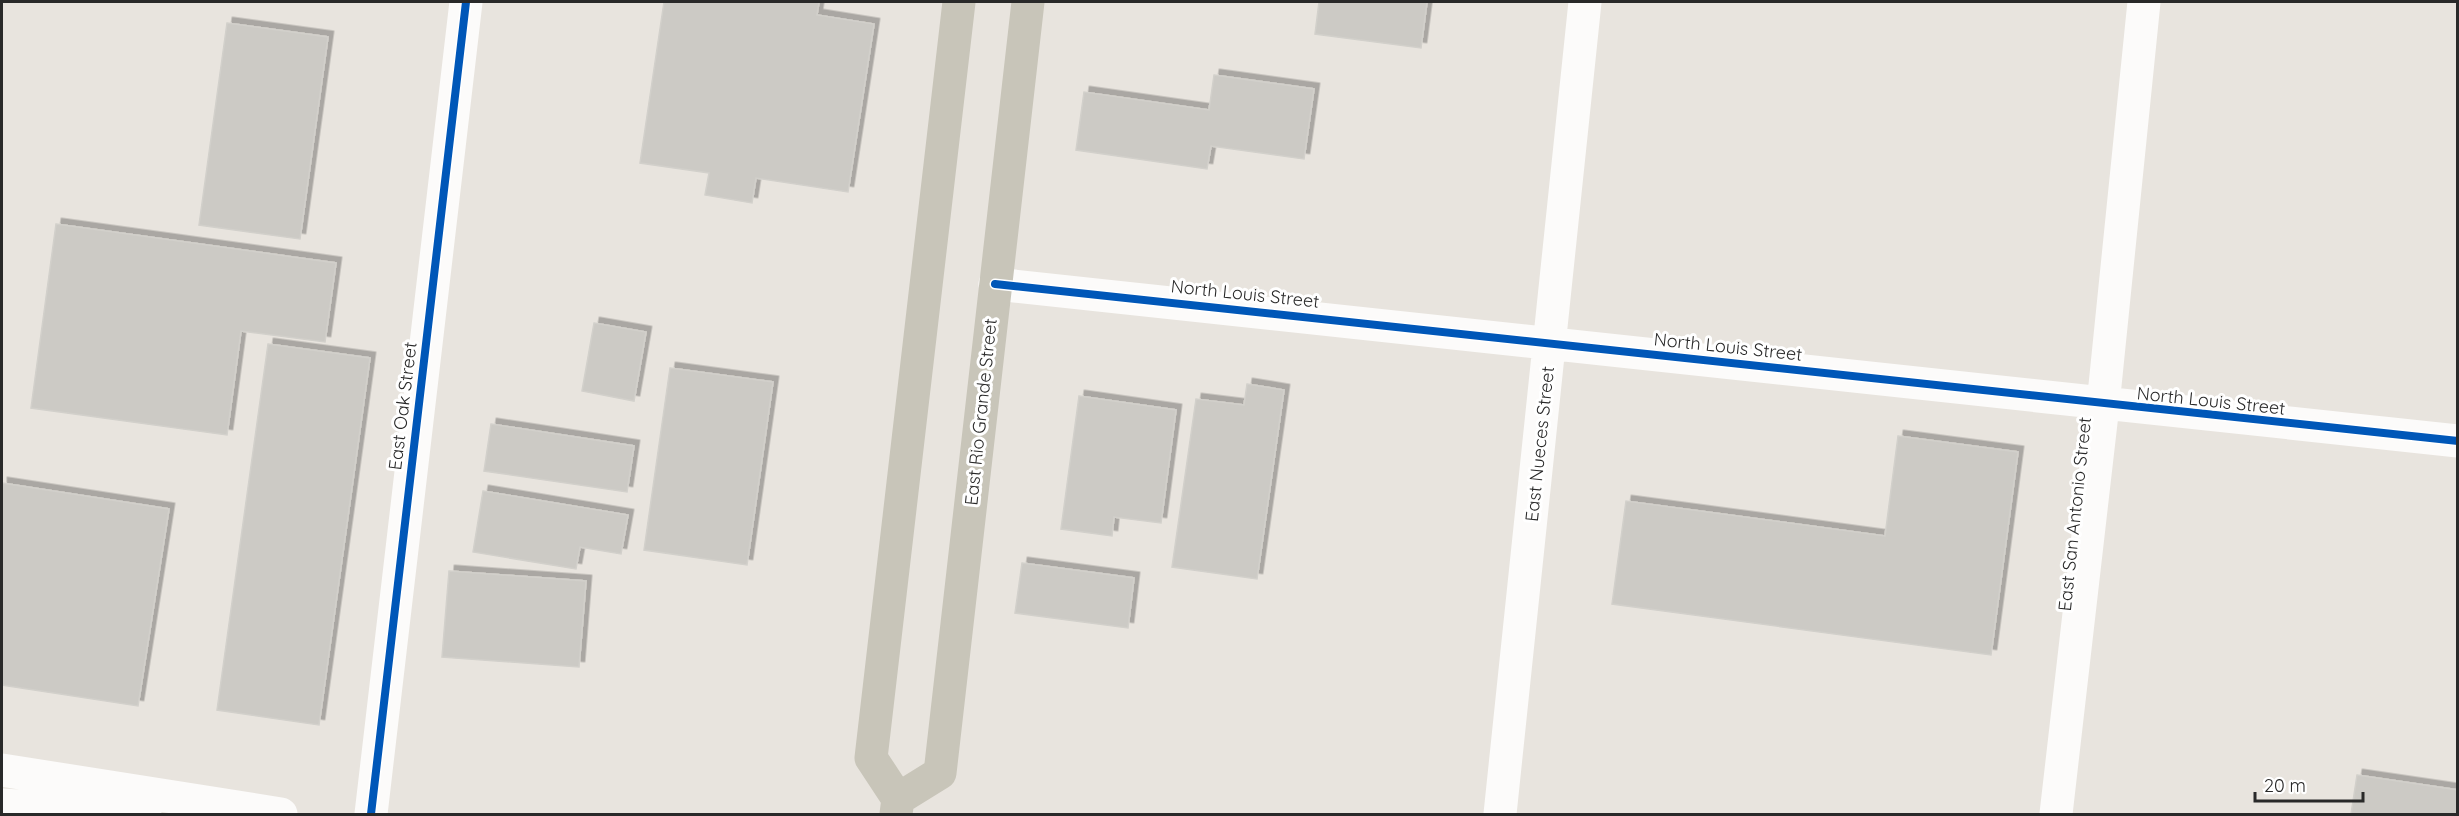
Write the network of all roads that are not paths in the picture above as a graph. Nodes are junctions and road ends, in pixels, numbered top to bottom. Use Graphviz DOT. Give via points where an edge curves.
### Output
graph roads {
  1 [pos="466,2"];
  2 [pos="959,2"];
  3 [pos="1028,2"];
  4 [pos="1586,2"];
  5 [pos="2144,2"];
  6 [pos="995,284"];
  7 [pos="1551,342"];
  8 [pos="2103,405"];
  9 [pos="2457,441"];
  10 [pos="2,770"];
  11 [pos="2,806"];
  12 [pos="897,807"];
  13 [pos="145,814"];
  14 [pos="281,814"];
  15 [pos="370,814"];
  16 [pos="1500,814"];
  17 [pos="2056,814"];
  1 -- 15 [label="street, East Oak Street"];
  2 -- 12 [label="main road, East Rio Grande Street" via="871,758"];
  3 -- 6 [label="main road, East Rio Grande Street"];
  4 -- 7 [label="street, East Nueces Street"];
  5 -- 8 [label="street, East San Antonio Street"];
  6 -- 7 [label="street, North Louis Street"];
  6 -- 12 [label="main road, East Rio Grande Street" via="940,773"];
  7 -- 8 [label="street, North Louis Street"];
  7 -- 16 [label="street, East Nueces Street"];
  8 -- 9 [label="street, North Louis Street"];
  8 -- 17 [label="street, East San Antonio Street"];
  10 -- 14 [label="street"];
  11 -- 13 [label="street"];
}
